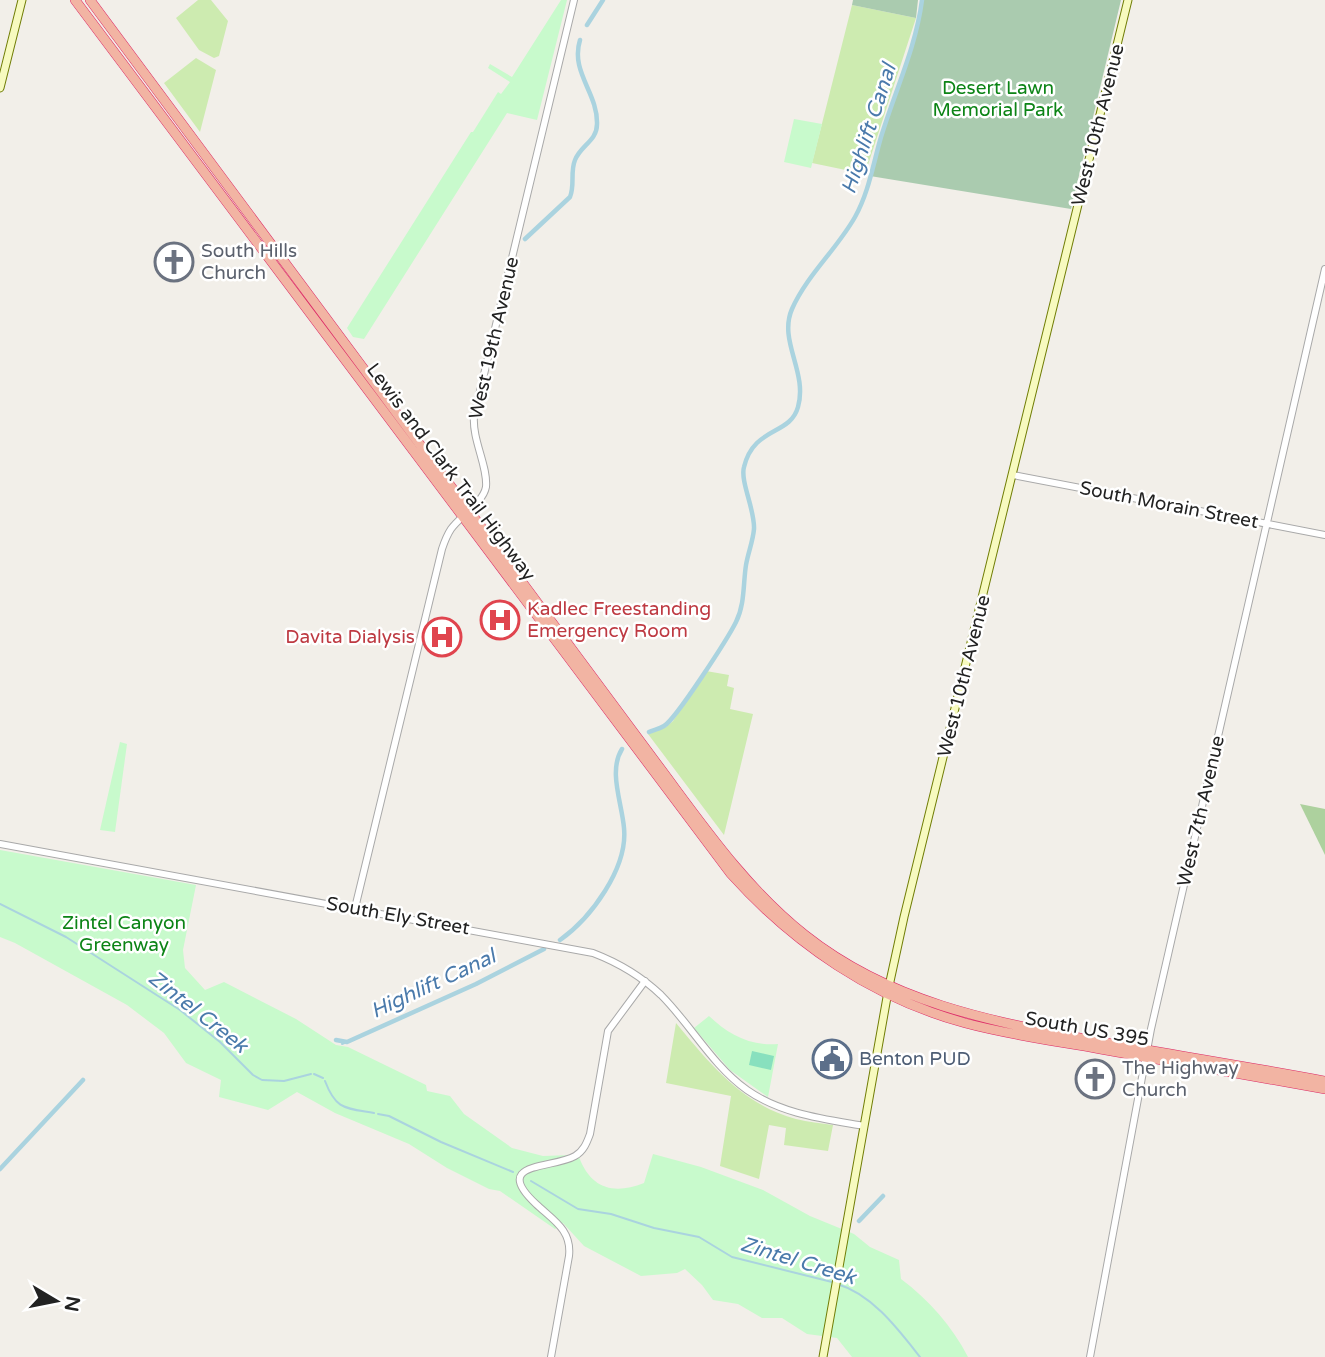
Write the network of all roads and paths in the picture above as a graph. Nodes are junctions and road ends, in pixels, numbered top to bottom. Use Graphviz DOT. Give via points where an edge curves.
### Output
graph roads {
  1 [pos="22,0"];
  2 [pos="75,0"];
  3 [pos="90,0"];
  4 [pos="574,0"];
  5 [pos="1128,0"];
  6 [pos="0,88"];
  7 [pos="1325,269"];
  8 [pos="1013,475"];
  9 [pos="465,513"];
  10 [pos="1266,523"];
  11 [pos="1325,535"];
  12 [pos="0,844"];
  13 [pos="355,908"];
  14 [pos="645,981"];
  15 [pos="888,990"];
  16 [pos="1146,1054"];
  17 [pos="1325,1081"];
  18 [pos="1325,1089"];
  19 [pos="864,1126"];
  20 [pos="551,1357"];
  21 [pos="822,1357"];
  22 [pos="1090,1357"];
  1 -- 6 [label="main road"];
  2 -- 9 [label="highway, Lewis and Clark Trail Highway"];
  3 -- 9 [label="highway, Lewis and Clark Trail Highway"];
  4 -- 9 [label="street, West 19th Avenue" via="474,416 486,483 484,492"];
  5 -- 8 [label="main road, West 10th Avenue"];
  7 -- 10 [label="street, West 7th Avenue"];
  8 -- 10 [label="street, South Morain Street"];
  8 -- 15 [label="main road, West 10th Avenue"];
  9 -- 13 [label="street, West 19th Avenue" via="449,531 442,549"];
  9 -- 15 [label="highway, Lewis and Clark Trail Highway" via="740,884 808,946 844,970"];
  10 -- 11 [label="street, South Morain Street"];
  10 -- 16 [label="street, West 7th Avenue"];
  12 -- 13 [label="street, South Ely Street"];
  13 -- 14 [label="street, South Ely Street" via="581,950 614,961"];
  14 -- 19 [label="street, South Ely Street" via="748,1090 787,1110"];
  14 -- 20 [label="street" via="608,1031 585,1146 570,1158 527,1168 521,1177 522,1189 565,1230 569,1240"];
  15 -- 16 [label="highway, South US 395" via="969,1016"];
  15 -- 19 [label="main road, West 10th Avenue"];
  16 -- 17 [label="highway, South US 395"];
  16 -- 18 [label="highway, South US 395"];
  16 -- 22 [label="street, West 7th Avenue"];
  19 -- 21 [label="main road, West 10th Avenue"];
}
